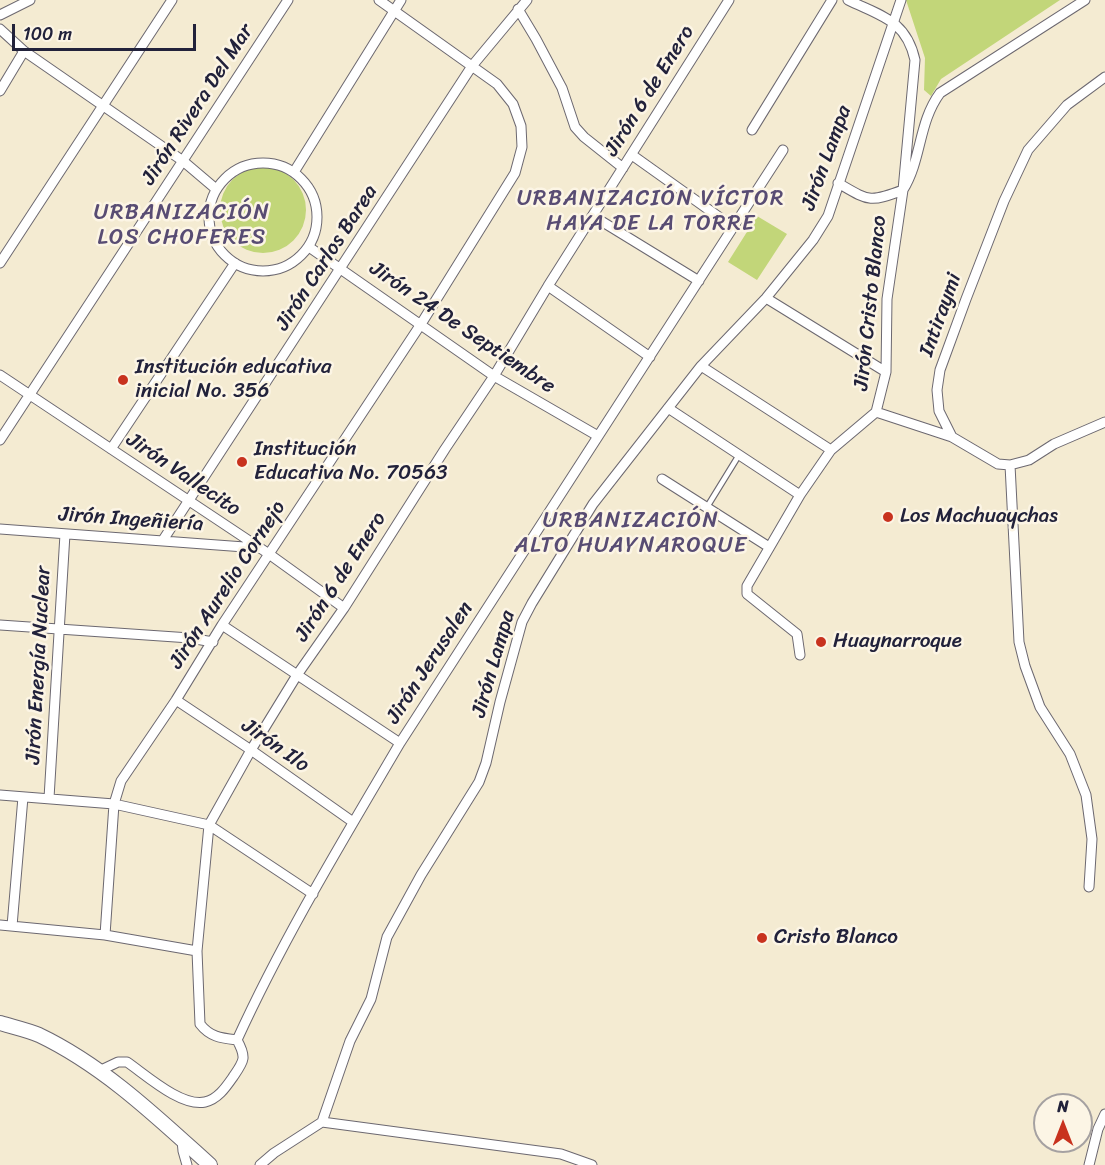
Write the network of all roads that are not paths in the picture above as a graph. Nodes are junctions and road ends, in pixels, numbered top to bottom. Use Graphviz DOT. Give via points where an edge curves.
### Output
graph roads {
  1 [pos="30,0"];
  2 [pos="172,0"];
  3 [pos="288,0"];
  4 [pos="379,0"];
  5 [pos="402,0"];
  6 [pos="527,0"];
  7 [pos="729,0"];
  8 [pos="832,0"];
  9 [pos="848,0"];
  10 [pos="901,0"];
  11 [pos="1085,0"];
  12 [pos="518,9"];
  13 [pos="395,10"];
  14 [pos="0,15"];
  15 [pos="895,23"];
  16 [pos="0,29"];
  17 [pos="24,51"];
  18 [pos="472,66"];
  19 [pos="1105,77"];
  20 [pos="0,91"];
  21 [pos="104,105"];
  22 [pos="752,130"];
  23 [pos="783,150"];
  24 [pos="632,155"];
  25 [pos="183,161"];
  26 [pos="623,168"];
  27 [pos="294,172"];
  28 [pos="838,183"];
  29 [pos="216,189"];
  30 [pos="903,190"];
  31 [pos="593,216"];
  32 [pos="733,227"];
  33 [pos="309,247"];
  34 [pos="0,263"];
  35 [pos="235,263"];
  36 [pos="341,269"];
  37 [pos="699,281"];
  38 [pos="548,286"];
  39 [pos="766,298"];
  40 [pos="421,324"];
  41 [pos="650,357"];
  42 [pos="701,366"];
  43 [pos="886,372"];
  44 [pos="0,375"];
  45 [pos="494,376"];
  46 [pos="30,394"];
  47 [pos="668,408"];
  48 [pos="876,412"];
  49 [pos="1105,422"];
  50 [pos="598,436"];
  51 [pos="952,436"];
  52 [pos="0,440"];
  53 [pos="111,449"];
  54 [pos="831,450"];
  55 [pos="739,455"];
  56 [pos="1010,465"];
  57 [pos="662,479"];
  58 [pos="800,495"];
  59 [pos="189,502"];
  60 [pos="707,507"];
  61 [pos="0,529"];
  62 [pos="65,534"];
  63 [pos="163,540"];
  64 [pos="770,547"];
  65 [pos="260,548"];
  66 [pos="269,554"];
  67 [pos="344,608"];
  68 [pos="0,625"];
  69 [pos="222,625"];
  70 [pos="58,629"];
  71 [pos="213,642"];
  72 [pos="800,655"];
  73 [pos="297,675"];
  74 [pos="176,700"];
  75 [pos="400,743"];
  76 [pos="250,750"];
  77 [pos="0,795"];
  78 [pos="23,797"];
  79 [pos="49,798"];
  80 [pos="114,804"];
  81 [pos="353,822"];
  82 [pos="209,825"];
  83 [pos="1089,886"];
  84 [pos="313,894"];
  85 [pos="0,925"];
  86 [pos="12,926"];
  87 [pos="105,935"];
  88 [pos="197,951"];
  89 [pos="0,1023"];
  90 [pos="237,1040"];
  91 [pos="99,1071"];
  92 [pos="1105,1114"];
  93 [pos="322,1122"];
  94 [pos="182,1140"];
  95 [pos="188,1165"];
  96 [pos="210,1165"];
  97 [pos="260,1165"];
  98 [pos="592,1165"];
  99 [pos="1089,1165"];
  1 -- 14 [label="street"];
  2 -- 21 [label="street"];
  3 -- 25 [label="street, Jirón Rivera Del Mar"];
  4 -- 13 [label="street, Jirón Aurelio Cornejo"];
  5 -- 13 [label="street"];
  6 -- 12 [label="street, Jirón Carlos Barea"];
  7 -- 24 [label="street, Jirón 6 de Enero"];
  8 -- 22 [label="street"];
  9 -- 15 [label="street"];
  10 -- 15 [label="street, Jirón Lampa"];
  11 -- 30 [label="street" via="940,93 924,122 913,171"];
  12 -- 18 [label="street, Jirón Carlos Barea"];
  12 -- 26 [label="street" via="562,88 575,127"];
  13 -- 18 [label="street, Jirón Aurelio Cornejo"];
  13 -- 27 [label="street"];
  15 -- 28 [label="street, Jirón Lampa"];
  15 -- 30 [label="street, Jirón Cristo Blanco" via="912,45 915,60"];
  16 -- 17 [label="street"];
  17 -- 20 [label="street"];
  17 -- 21 [label="street"];
  18 -- 36 [label="street, Jirón Carlos Barea"];
  18 -- 40 [label="street, Jirón Aurelio Cornejo" via="497,84 513,104 521,126 522,147 515,172"];
  19 -- 51 [label="street, Intiraymi" via="1067,105 1028,150 1004,201 940,370 936,390 939,411"];
  21 -- 25 [label="street"];
  21 -- 34 [label="street"];
  23 -- 32 [label="street, Jirón Jerusalen"];
  24 -- 26 [label="street, Jirón 6 de Enero"];
  24 -- 32 [label="street"];
  25 -- 29 [label="street"];
  25 -- 46 [label="street, Jirón Rivera Del Mar"];
  26 -- 31 [label="street, Jirón 6 de Enero"];
  27 -- 29 [label="street" via="278,164 260,162 228,175"];
  27 -- 33 [label="street" via="309,187 317,206 317,227"];
  28 -- 30 [label="street" via="865,199 879,199"];
  28 -- 39 [label="street, Jirón Lampa" via="828,216 813,240"];
  29 -- 35 [label="street" via="209,208 210,230 219,249"];
  30 -- 43 [label="street, Jirón Cristo Blanco" via="887,299"];
  31 -- 37 [label="street"];
  31 -- 38 [label="street, Jirón 6 de Enero"];
  32 -- 37 [label="street, Jirón Jerusalen"];
  33 -- 35 [label="street" via="294,262 275,270 254,270"];
  33 -- 36 [label="street, Jirón 24 De Septiembre"];
  35 -- 53 [label="street"];
  36 -- 40 [label="street, Jirón 24 De Septiembre"];
  36 -- 59 [label="street, Jirón Carlos Barea"];
  37 -- 41 [label="street, Jirón Jerusalen"];
  38 -- 41 [label="street"];
  38 -- 45 [label="street, Jirón 6 de Enero"];
  39 -- 42 [label="street, Jirón Lampa"];
  39 -- 43 [label="street"];
  40 -- 45 [label="street, Jirón 24 De Septiembre"];
  40 -- 66 [label="street, Jirón Aurelio Cornejo"];
  41 -- 50 [label="street, Jirón Jerusalen"];
  42 -- 47 [label="street, Jirón Lampa"];
  42 -- 54 [label="street"];
  43 -- 48 [label="street, Jirón Cristo Blanco"];
  44 -- 46 [label="street, Jirón Vallecito"];
  45 -- 50 [label="street, Jirón 24 De Septiembre"];
  45 -- 67 [label="street, Jirón 6 de Enero"];
  46 -- 52 [label="street, Jirón Rivera Del Mar"];
  46 -- 53 [label="street, Jirón Vallecito"];
  47 -- 55 [label="street"];
  47 -- 93 [label="street, Jirón Lampa" via="593,504 522,622 479,782 387,937 371,999 350,1041"];
  48 -- 51 [label="street"];
  48 -- 54 [label="street, Jirón Cristo Blanco"];
  49 -- 56 [label="street" via="1054,444 1029,460"];
  50 -- 75 [label="street, Jirón Jerusalen"];
  51 -- 56 [label="street" via="998,464"];
  53 -- 59 [label="street, Jirón Vallecito"];
  54 -- 58 [label="street, Jirón Cristo Blanco"];
  55 -- 58 [label="street"];
  55 -- 60 [label="lane"];
  56 -- 83 [label="street" via="1019,642 1040,707 1070,754 1086,795 1092,839"];
  57 -- 60 [label="street"];
  58 -- 64 [label="street, Jirón Cristo Blanco"];
  59 -- 63 [label="street, Jirón Carlos Barea"];
  59 -- 65 [label="street, Jirón Vallecito"];
  60 -- 64 [label="street"];
  61 -- 62 [label="street, Jirón Ingeñiería"];
  62 -- 63 [label="street, Jirón Ingeñiería"];
  62 -- 70 [label="street, Jirón Energía Nuclear"];
  63 -- 65 [label="street, Jirón Ingeñiería"];
  64 -- 72 [label="street, Jirón Cristo Blanco" via="747,586 747,594 797,634"];
  65 -- 66 [label="street, Jirón Vallecito"];
  66 -- 67 [label="street, Jirón Vallecito"];
  66 -- 69 [label="street, Jirón Aurelio Cornejo"];
  67 -- 73 [label="street, Jirón 6 de Enero"];
  68 -- 70 [label="street"];
  69 -- 71 [label="street, Jirón Aurelio Cornejo"];
  69 -- 73 [label="street"];
  70 -- 71 [label="street"];
  70 -- 79 [label="street, Jirón Energía Nuclear"];
  71 -- 74 [label="street, Jirón Aurelio Cornejo"];
  73 -- 75 [label="street"];
  73 -- 76 [label="street, Jirón 6 de Enero"];
  74 -- 76 [label="street, Jirón Ilo"];
  74 -- 80 [label="street, Jirón Aurelio Cornejo" via="121,781"];
  75 -- 81 [label="street, Jirón Jerusalen"];
  76 -- 81 [label="street, Jirón Ilo"];
  76 -- 82 [label="street, Jirón 6 de Enero"];
  77 -- 78 [label="street"];
  78 -- 79 [label="street"];
  78 -- 86 [label="street"];
  79 -- 80 [label="street"];
  80 -- 82 [label="street"];
  80 -- 87 [label="street, Jirón Aurelio Cornejo"];
  81 -- 84 [label="street, Jirón Jerusalen"];
  82 -- 84 [label="street"];
  82 -- 88 [label="street, Jirón 6 de Enero"];
  84 -- 90 [label="street, Jirón Jerusalen"];
  85 -- 86 [label="street"];
  86 -- 87 [label="street"];
  87 -- 88 [label="street"];
  88 -- 90 [label="street, Jirón 6 de Enero" via="200,1024 213,1036"];
  89 -- 91 [label="main road" via="37,1034"];
  90 -- 91 [label="street" via="243,1050 242,1064 217,1096 205,1102 178,1097 127,1062"];
  91 -- 94 [label="main road"];
  92 -- 99 [label="street"];
  93 -- 97 [label="street"];
  93 -- 98 [label="street" via="561,1154"];
  94 -- 95 [label="street"];
  94 -- 96 [label="main road"];
}
